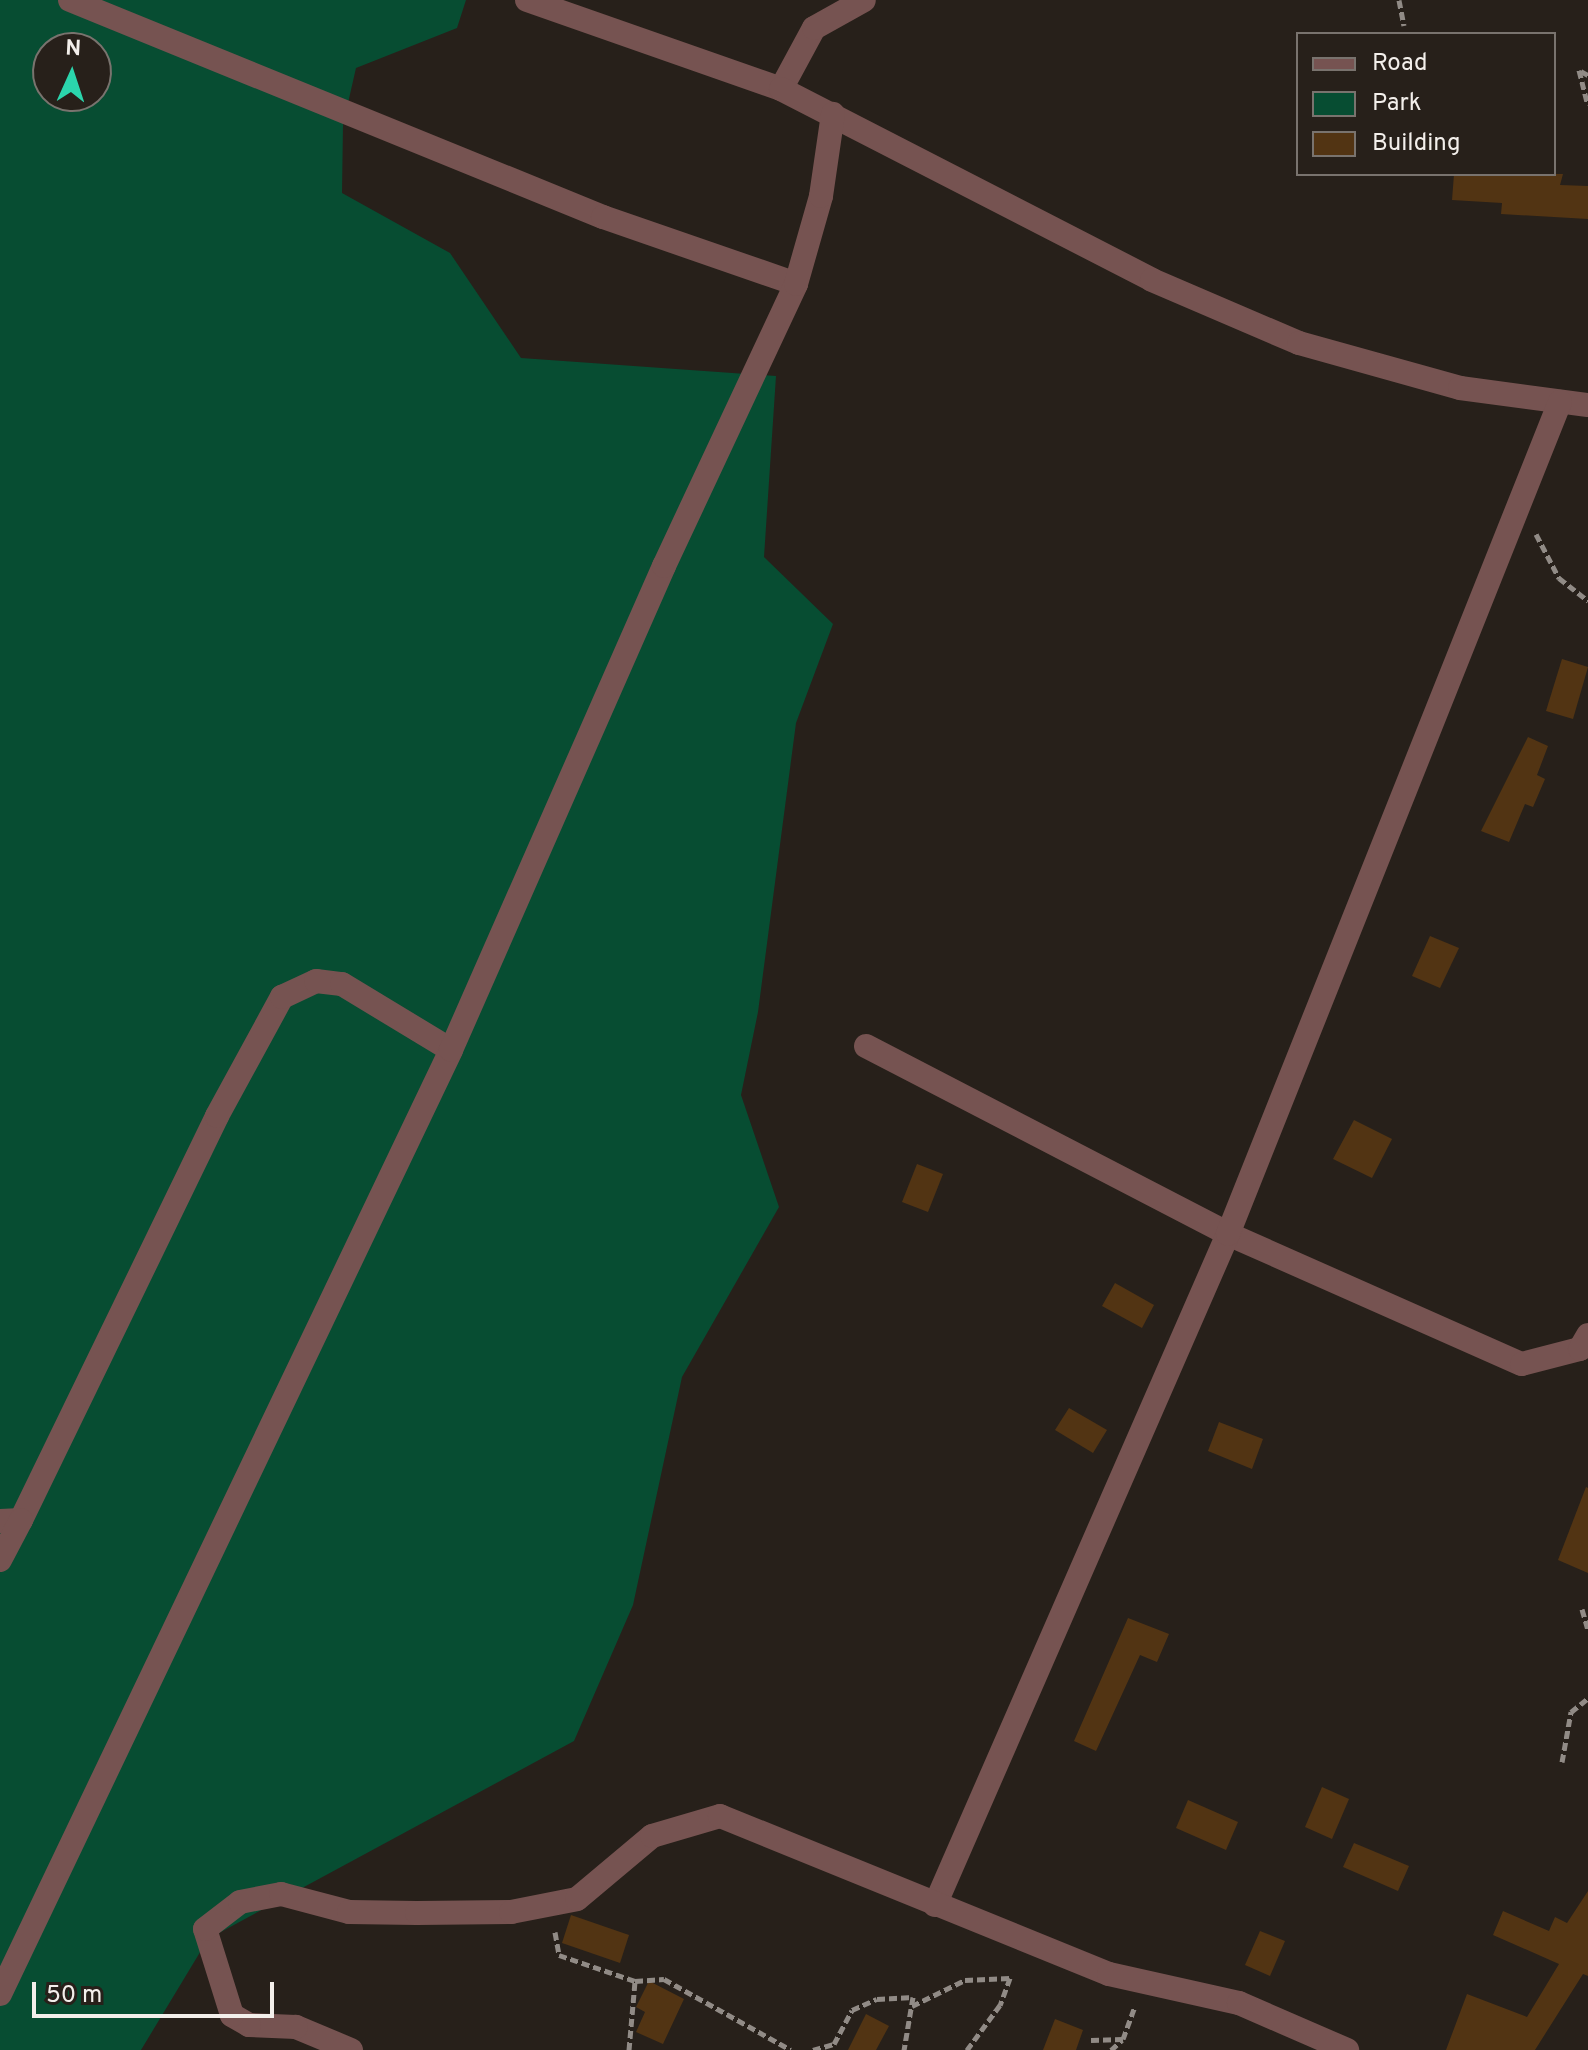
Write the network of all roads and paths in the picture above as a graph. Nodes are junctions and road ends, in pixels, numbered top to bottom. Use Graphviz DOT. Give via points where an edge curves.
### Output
graph roads {
  1 [pos="70,0"];
  2 [pos="527,0"];
  3 [pos="864,0"];
  4 [pos="1399,0"];
  5 [pos="1404,26"];
  6 [pos="1588,75"];
  7 [pos="781,89"];
  8 [pos="1588,105"];
  9 [pos="833,114"];
  10 [pos="796,284"];
  11 [pos="1560,402"];
  12 [pos="1588,405"];
  13 [pos="1527,486"];
  14 [pos="1588,601"];
  15 [pos="866,1046"];
  16 [pos="451,1050"];
  17 [pos="1228,1234"];
  18 [pos="1588,1335"];
  19 [pos="10,1520"];
  20 [pos="0,1560"];
  21 [pos="1582,1609"];
  22 [pos="1588,1630"];
  23 [pos="1588,1698"];
  24 [pos="1562,1762"];
  25 [pos="557,1903"];
  26 [pos="935,1905"];
  27 [pos="635,1981"];
  28 [pos="1148,1985"];
  29 [pos="0,1994"];
  30 [pos="912,2006"];
  31 [pos="1123,2039"];
  32 [pos="1091,2040"];
  33 [pos="351,2050"];
  34 [pos="629,2050"];
  35 [pos="791,2050"];
  36 [pos="813,2050"];
  37 [pos="904,2050"];
  38 [pos="967,2050"];
  39 [pos="1111,2050"];
  40 [pos="1347,2050"];
  1 -- 10 [label="street" via="603,217"];
  2 -- 7 [label="street"];
  3 -- 7 [label="street" via="814,28"];
  4 -- 5 [label="path"];
  6 -- 8 [label="path" via="1579,70"];
  7 -- 9 [label="street"];
  9 -- 10 [label="street" via="821,196"];
  9 -- 11 [label="street" via="1152,280 1299,343 1460,388"];
  10 -- 16 [label="street" via="664,566"];
  11 -- 12 [label="street"];
  11 -- 13 [label="street"];
  13 -- 14 [label="path" via="1544,556"];
  13 -- 17 [label="street"];
  15 -- 17 [label="street"];
  16 -- 19 [label="street" via="342,984 316,981 282,997"];
  16 -- 29 [label="street"];
  17 -- 18 [label="street" via="1522,1364 1580,1349"];
  17 -- 26 [label="street"];
  19 -- 20 [label="street"];
  21 -- 22 [label="path"];
  23 -- 24 [label="path" via="1571,1712"];
  25 -- 26 [label="street" via="577,1899 652,1836 720,1816"];
  25 -- 27 [label="path" via="559,1955"];
  25 -- 33 [label="street" via="511,1912 349,1912 281,1894 240,1902 205,1929 232,2015 249,2025 296,2027"];
  26 -- 28 [label="street"];
  27 -- 34 [label="path"];
  27 -- 35 [label="path" via="664,1979"];
  28 -- 31 [label="path"];
  28 -- 40 [label="street" via="1239,2003"];
  30 -- 36 [label="path" via="913,1997 877,1999 852,2010 834,2044"];
  30 -- 37 [label="path"];
  30 -- 38 [label="path" via="965,1980 1010,1978 1000,2005"];
  31 -- 32 [label="path"];
  31 -- 39 [label="path"];
}
